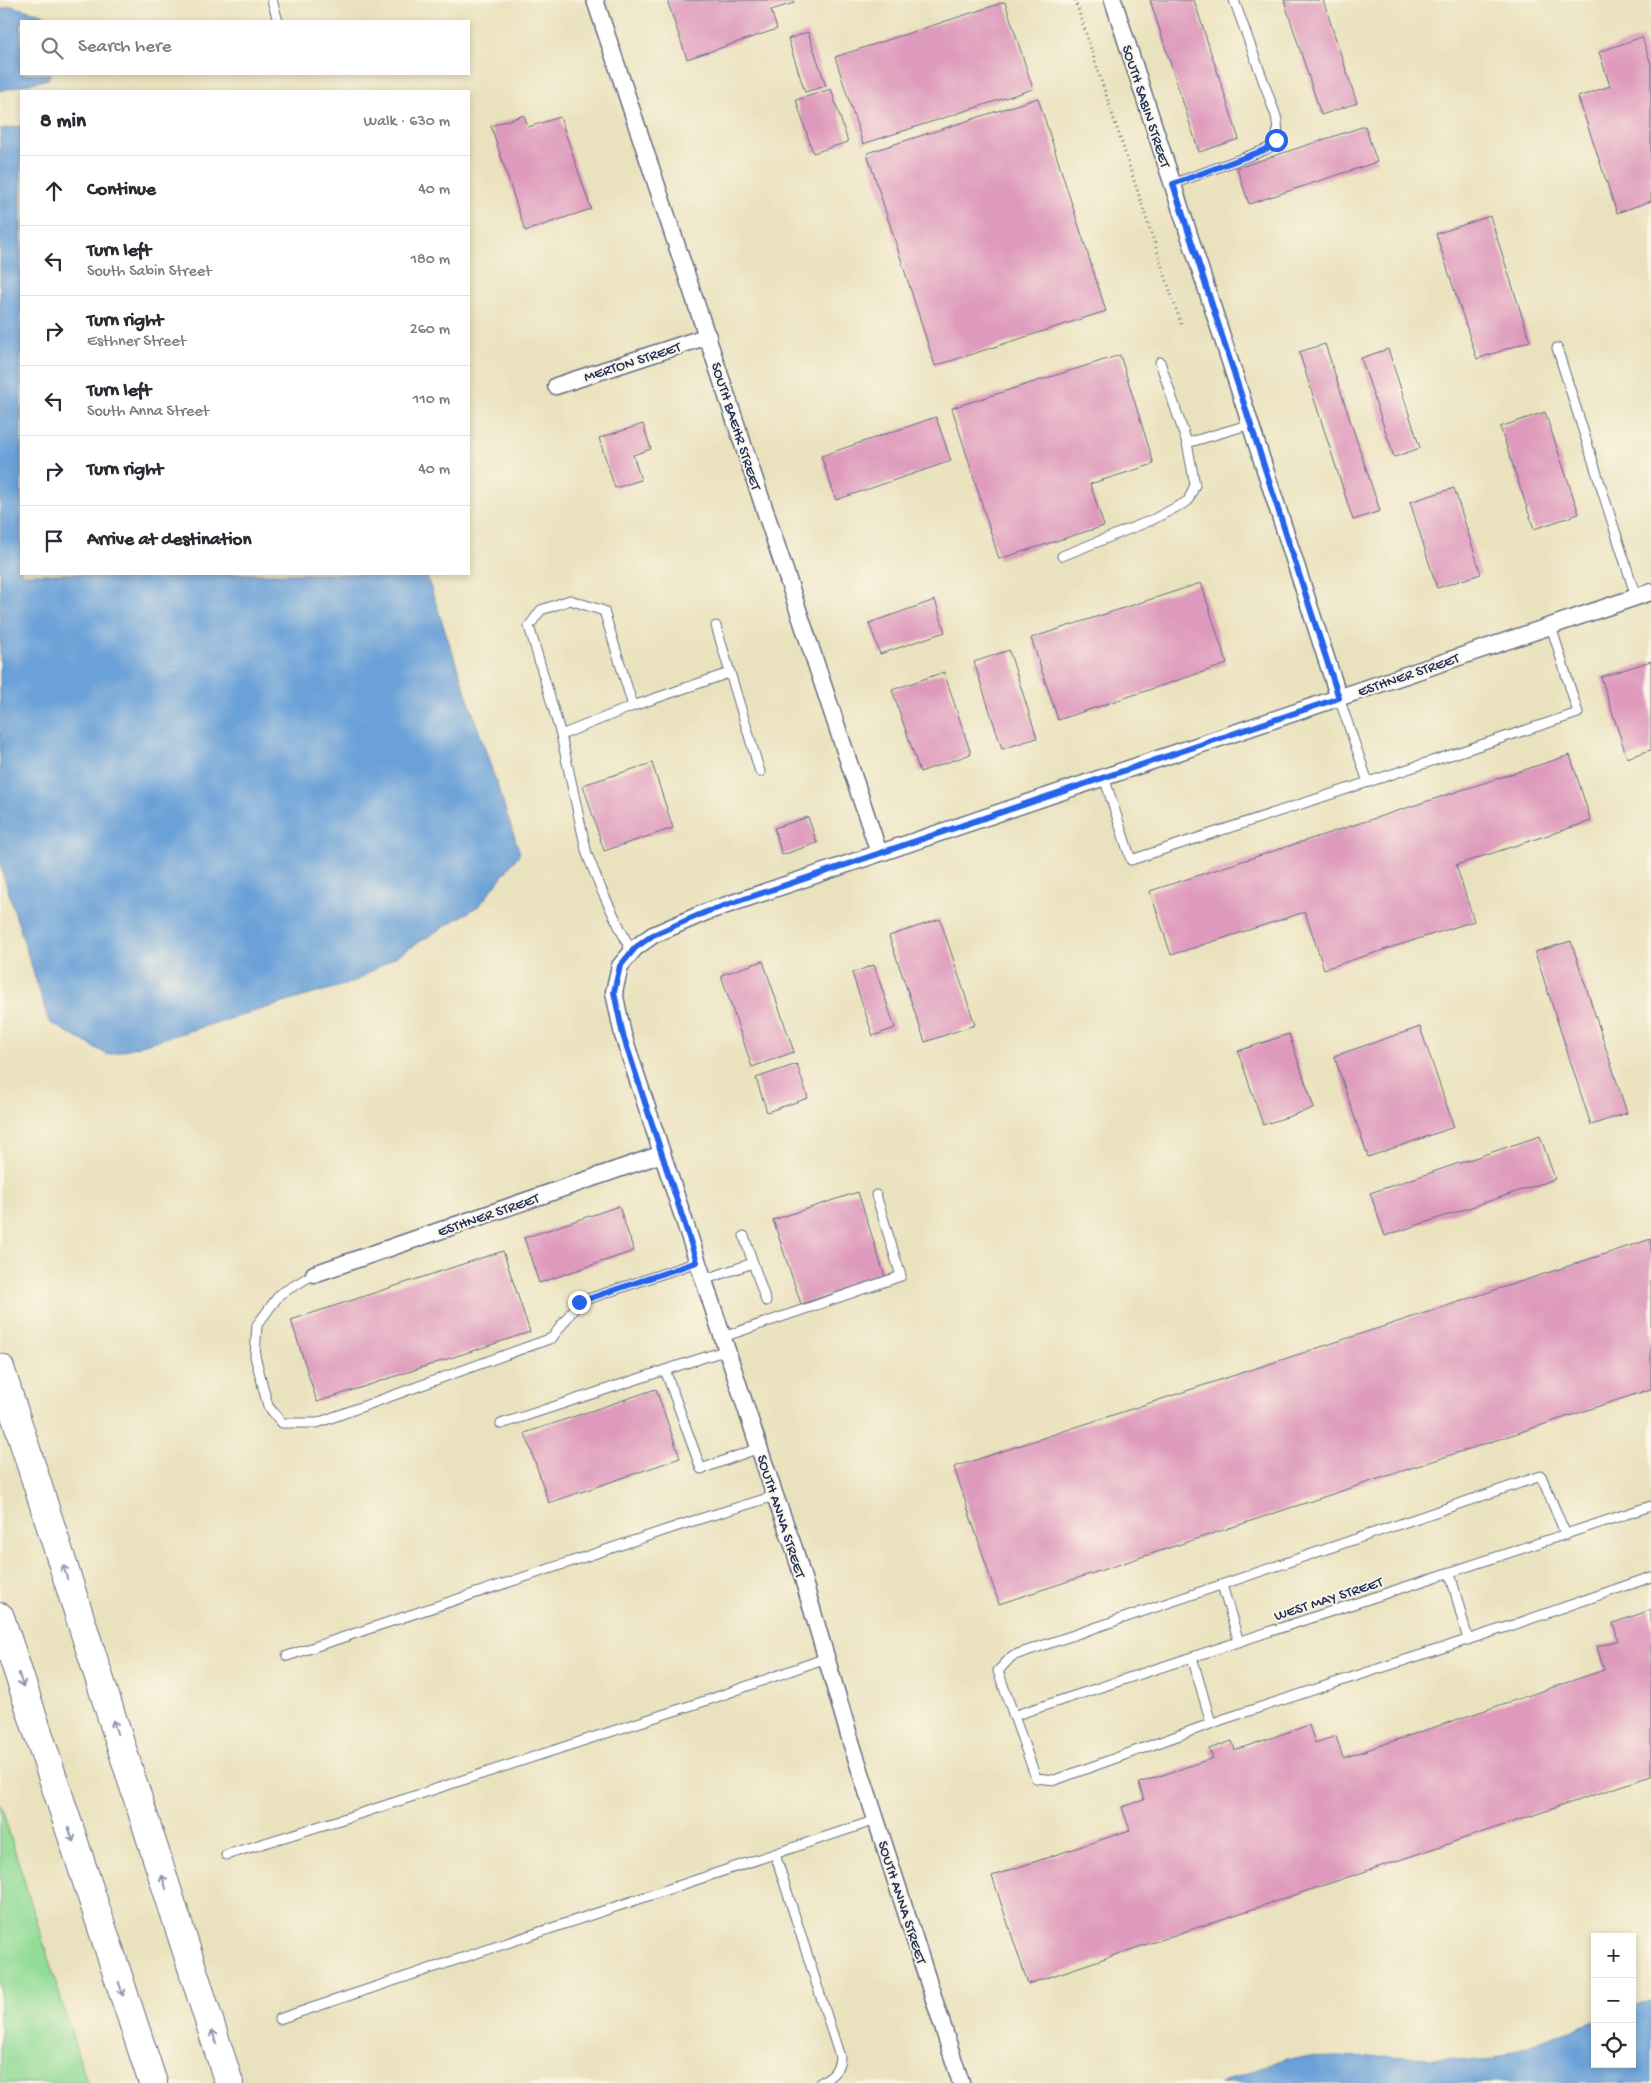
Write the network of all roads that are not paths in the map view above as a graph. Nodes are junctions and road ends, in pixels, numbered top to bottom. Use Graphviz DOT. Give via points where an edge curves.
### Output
graph roads {
  1 [pos="272,0"];
  2 [pos="595,0"];
  3 [pos="1113,0"];
  4 [pos="1234,0"];
  5 [pos="278,20"];
  6 [pos="1173,184"];
  7 [pos="708,336"];
  8 [pos="1557,348"];
  9 [pos="1160,362"];
  10 [pos="556,386"];
  11 [pos="1251,424"];
  12 [pos="1188,443"];
  13 [pos="1062,556"];
  14 [pos="1644,595"];
  15 [pos="716,626"];
  16 [pos="1551,626"];
  17 [pos="729,673"];
  18 [pos="1339,698"];
  19 [pos="633,706"];
  20 [pos="561,735"];
  21 [pos="760,772"];
  22 [pos="1104,777"];
  23 [pos="1368,782"];
  24 [pos="879,853"];
  25 [pos="632,953"];
  26 [pos="662,1154"];
  27 [pos="876,1195"];
  28 [pos="744,1236"];
  29 [pos="697,1262"];
  30 [pos="753,1263"];
  31 [pos="314,1274"];
  32 [pos="703,1280"];
  33 [pos="766,1301"];
  34 [pos="725,1343"];
  35 [pos="0,1368"];
  36 [pos="666,1370"];
  37 [pos="501,1424"];
  38 [pos="760,1448"];
  39 [pos="775,1496"];
  40 [pos="1651,1506"];
  41 [pos="1566,1534"];
  42 [pos="1450,1573"];
  43 [pos="1651,1578"];
  44 [pos="1222,1585"];
  45 [pos="0,1617"];
  46 [pos="1468,1640"];
  47 [pos="1240,1642"];
  48 [pos="286,1656"];
  49 [pos="1192,1657"];
  50 [pos="826,1658"];
  51 [pos="1013,1716"];
  52 [pos="1211,1724"];
  53 [pos="876,1820"];
  54 [pos="775,1854"];
  55 [pos="226,1855"];
  56 [pos="278,2019"];
  57 [pos="152,2083"];
  58 [pos="228,2083"];
  59 [pos="820,2083"];
  60 [pos="961,2083"];
  1 -- 5 [label="lane"];
  2 -- 7 [label="street, SOUTH BAEHR STREET"];
  3 -- 6 [label="street, SOUTH SABIN STREET"];
  4 -- 6 [label="lane" via="1276,116 1276,140 1267,149"];
  6 -- 11 [label="street, SOUTH SABIN STREET"];
  7 -- 10 [label="street, MERTON STREET"];
  7 -- 24 [label="street, SOUTH BAEHR STREET"];
  8 -- 14 [label="lane"];
  9 -- 12 [label="lane"];
  11 -- 12 [label="lane"];
  11 -- 18 [label="street, SOUTH SABIN STREET"];
  12 -- 13 [label="lane" via="1195,485 1188,501 1152,520"];
  14 -- 16 [label="street, ESTHNER STREET"];
  15 -- 17 [label="lane"];
  16 -- 18 [label="street, ESTHNER STREET"];
  16 -- 23 [label="lane" via="1578,713"];
  17 -- 19 [label="lane"];
  17 -- 21 [label="lane"];
  18 -- 22 [label="street, ESTHNER STREET"];
  18 -- 23 [label="lane"];
  19 -- 20 [label="lane"];
  19 -- 20 [label="lane" via="604,611 570,600 541,610 529,626"];
  20 -- 25 [label="lane" via="587,854"];
  22 -- 23 [label="lane" via="1131,860"];
  22 -- 24 [label="street, ESTHNER STREET"];
  24 -- 25 [label="street, ESTHNER STREET" via="706,912 653,935"];
  25 -- 26 [label="street, SOUTH ANNA STREET" via="620,966 614,992 623,1035"];
  26 -- 29 [label="street, SOUTH ANNA STREET"];
  26 -- 31 [label="street, ESTHNER STREET"];
  27 -- 34 [label="lane" via="901,1276"];
  28 -- 30 [label="lane"];
  29 -- 31 [label="lane" via="579,1302 552,1338 317,1423 282,1422 268,1406 265,1397 255,1356 257,1325 280,1294"];
  29 -- 32 [label="street, SOUTH ANNA STREET"];
  30 -- 32 [label="lane"];
  30 -- 33 [label="lane"];
  32 -- 34 [label="street, SOUTH ANNA STREET"];
  34 -- 36 [label="lane"];
  34 -- 38 [label="street, SOUTH ANNA STREET"];
  58 -- 35 [label="highway, one-way"];
  36 -- 37 [label="lane"];
  36 -- 38 [label="lane" via="701,1469"];
  38 -- 39 [label="street, SOUTH ANNA STREET"];
  39 -- 48 [label="lane"];
  39 -- 50 [label="street, SOUTH ANNA STREET" via="794,1548"];
  40 -- 41 [label="lane, WEST MAY STREET"];
  41 -- 42 [label="lane, WEST MAY STREET"];
  41 -- 44 [label="lane" via="1541,1476"];
  42 -- 46 [label="lane"];
  42 -- 47 [label="lane, WEST MAY STREET"];
  43 -- 46 [label="lane"];
  44 -- 47 [label="lane"];
  44 -- 51 [label="lane" via="1012,1656 998,1671"];
  45 -- 57 [label="highway, one-way"];
  46 -- 52 [label="lane"];
  47 -- 49 [label="lane, WEST MAY STREET"];
  49 -- 51 [label="lane, WEST MAY STREET"];
  49 -- 52 [label="lane"];
  50 -- 53 [label="street, SOUTH ANNA STREET"];
  50 -- 55 [label="lane" via="714,1698"];
  51 -- 52 [label="lane" via="1036,1778 1055,1780"];
  53 -- 54 [label="lane"];
  53 -- 60 [label="street, SOUTH ANNA STREET"];
  54 -- 56 [label="lane"];
  54 -- 59 [label="lane" via="839,2051 839,2067"];
}
